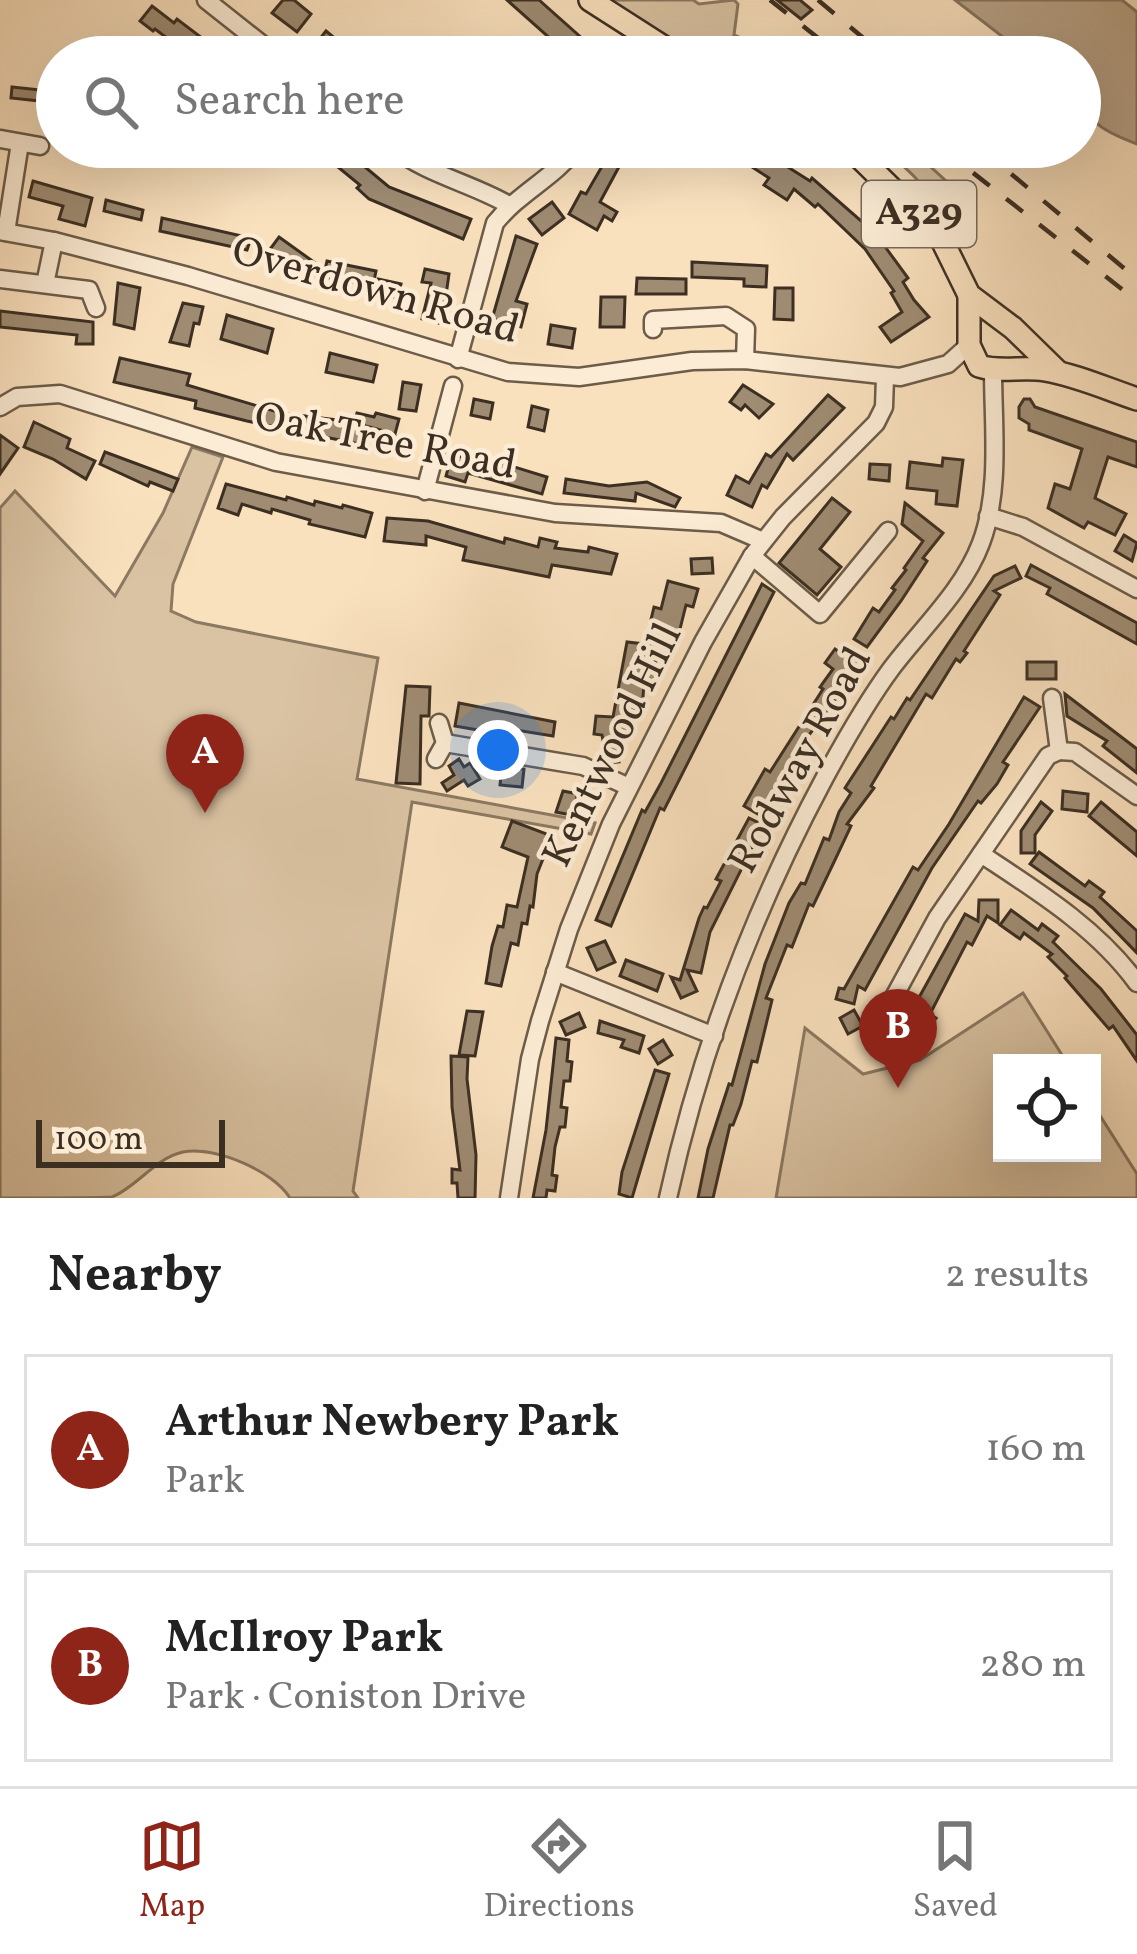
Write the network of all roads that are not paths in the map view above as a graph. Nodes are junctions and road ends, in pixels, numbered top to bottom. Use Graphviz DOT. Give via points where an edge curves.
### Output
graph roads {
  1 [pos="206,0"];
  2 [pos="590,0"];
  3 [pos="251,36"];
  4 [pos="639,36"];
  5 [pos="11,141"];
  6 [pos="425,168"];
  7 [pos="562,168"];
  8 [pos="870,168"];
  9 [pos="509,206"];
  10 [pos="3,232"];
  11 [pos="54,241"];
  12 [pos="0,279"];
  13 [pos="45,284"];
  14 [pos="969,295"];
  15 [pos="96,308"];
  16 [pos="653,329"];
  17 [pos="1011,330"];
  18 [pos="969,340"];
  19 [pos="458,359"];
  20 [pos="745,360"];
  21 [pos="948,364"];
  22 [pos="994,368"];
  23 [pos="1058,372"];
  24 [pos="885,377"];
  25 [pos="453,386"];
  26 [pos="1137,398"];
  27 [pos="0,407"];
  28 [pos="425,491"];
  29 [pos="988,516"];
  30 [pos="888,531"];
  31 [pos="758,549"];
  32 [pos="1137,590"];
  33 [pos="1052,698"];
  34 [pos="440,723"];
  35 [pos="1059,751"];
  36 [pos="629,788"];
  37 [pos="1137,796"];
  38 [pos="981,854"];
  39 [pos="555,971"];
  40 [pos="1137,982"];
  41 [pos="889,1006"];
  42 [pos="714,1036"];
  43 [pos="509,1198"];
  44 [pos="668,1198"];
  1 -- 3 [label="street"];
  2 -- 4 [label="main road"];
  5 -- 10 [label="street"];
  6 -- 9 [label="street"];
  7 -- 9 [label="street"];
  8 -- 14 [label="main road, A329" via="940,236"];
  9 -- 19 [label="street" via="495,223"];
  10 -- 11 [label="street, Overdown Road"];
  11 -- 13 [label="street"];
  11 -- 19 [label="street, Overdown Road"];
  12 -- 13 [label="street"];
  13 -- 15 [label="street" via="89,290"];
  14 -- 17 [label="main road, A329"];
  14 -- 18 [label="main road, A329"];
  16 -- 20 [label="street" via="653,320 726,316 746,329"];
  17 -- 18 [label="main road" via="983,324"];
  17 -- 22 [label="main road" via="1019,353"];
  17 -- 23 [label="main road, A329"];
  18 -- 21 [label="street, Overdown Road"];
  18 -- 22 [label="main road"];
  19 -- 20 [label="street, Overdown Road" via="579,377"];
  20 -- 24 [label="street, Overdown Road"];
  21 -- 22 [label="street, Overdown Road"];
  21 -- 24 [label="street, Overdown Road"];
  22 -- 23 [label="main road, A329"];
  22 -- 29 [label="street, Rodway Road"];
  23 -- 26 [label="main road, A329"];
  24 -- 31 [label="street, Kentwood Hill" via="876,423"];
  25 -- 28 [label="street"];
  27 -- 28 [label="street, Oak Tree Road" via="17,397 59,394 276,462"];
  28 -- 31 [label="street, Oak Tree Road" via="555,513 721,523"];
  29 -- 32 [label="street"];
  29 -- 42 [label="street, Rodway Road" via="973,562 889,672 807,810"];
  30 -- 31 [label="street" via="820,614"];
  31 -- 36 [label="street, Kentwood Hill"];
  33 -- 35 [label="street"];
  34 -- 36 [label="street" via="440,751 583,766"];
  35 -- 37 [label="street" via="1075,752"];
  35 -- 38 [label="street"];
  36 -- 39 [label="street, Kentwood Hill"];
  38 -- 40 [label="street" via="1047,897"];
  38 -- 41 [label="street"];
  39 -- 42 [label="street"];
  39 -- 43 [label="street, Kentwood Hill" via="530,1059"];
  42 -- 44 [label="street, Rodway Road"];
}
